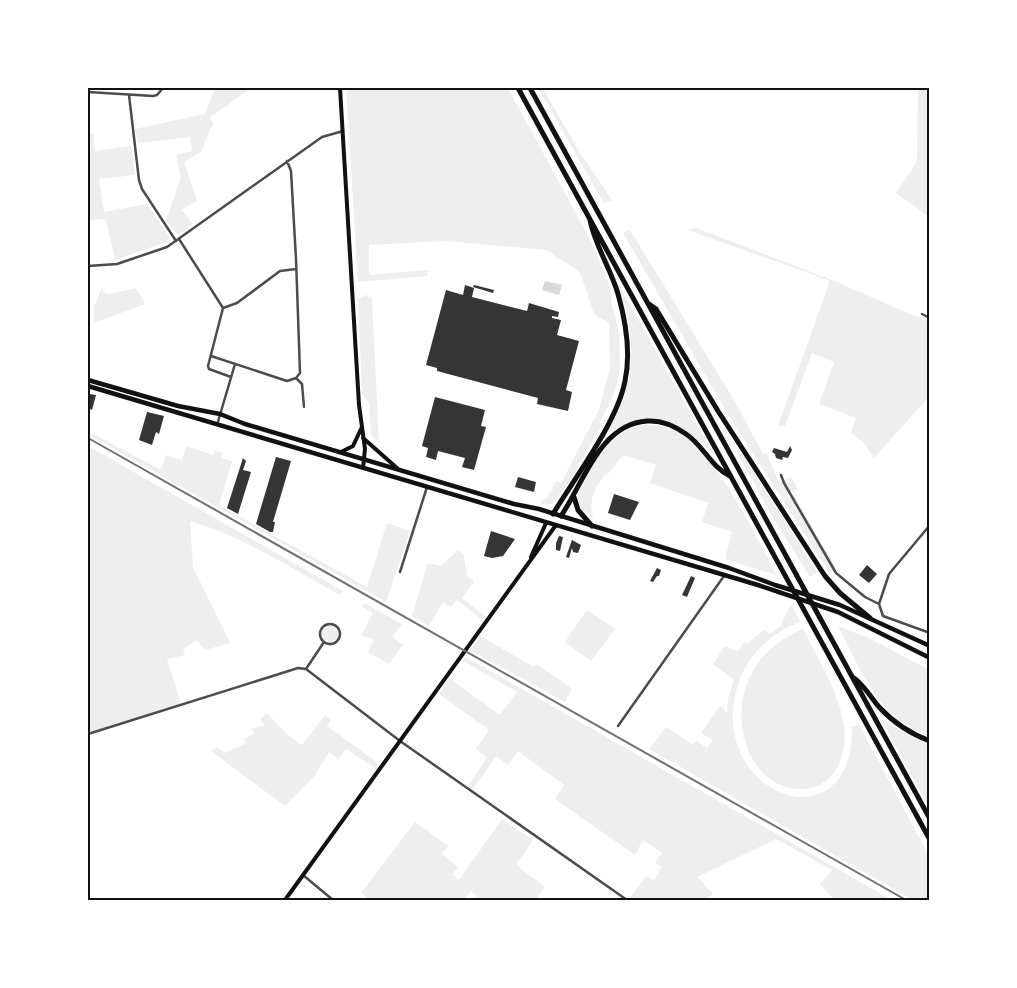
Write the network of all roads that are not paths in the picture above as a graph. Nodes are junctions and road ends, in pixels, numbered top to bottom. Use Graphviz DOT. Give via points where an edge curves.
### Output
graph roads {
  1 [pos="163,88"];
  2 [pos="340,88"];
  3 [pos="518,88"];
  4 [pos="530,88"];
  5 [pos="88,92"];
  6 [pos="129,95"];
  7 [pos="343,131"];
  8 [pos="287,161"];
  9 [pos="589,215"];
  10 [pos="178,240"];
  11 [pos="88,266"];
  12 [pos="296,269"];
  13 [pos="648,303"];
  14 [pos="223,308"];
  15 [pos="922,314"];
  16 [pos="930,318"];
  17 [pos="211,356"];
  18 [pos="235,364"];
  19 [pos="231,377"];
  20 [pos="296,378"];
  21 [pos="88,380"];
  22 [pos="88,386"];
  23 [pos="148,401"];
  24 [pos="304,407"];
  25 [pos="220,414"];
  26 [pos="217,425"];
  27 [pos="362,426"];
  28 [pos="364,438"];
  29 [pos="341,452"];
  30 [pos="365,459"];
  31 [pos="363,468"];
  32 [pos="397,468"];
  33 [pos="782,475"];
  34 [pos="730,476"];
  35 [pos="428,487"];
  36 [pos="574,497"];
  37 [pos="553,514"];
  38 [pos="561,516"];
  39 [pos="546,523"];
  40 [pos="556,525"];
  41 [pos="930,525"];
  42 [pos="592,526"];
  43 [pos="528,563"];
  44 [pos="400,572"];
  45 [pos="725,575"];
  46 [pos="879,604"];
  47 [pos="870,618"];
  48 [pos="930,632"];
  49 [pos="324,642"];
  50 [pos="930,646"];
  51 [pos="930,658"];
  52 [pos="306,669"];
  53 [pos="852,676"];
  54 [pos="618,726"];
  55 [pos="88,734"];
  56 [pos="400,741"];
  57 [pos="930,741"];
  58 [pos="930,819"];
  59 [pos="930,840"];
  60 [pos="303,875"];
  61 [pos="285,900"];
  62 [pos="333,900"];
  63 [pos="627,900"];
  1 -- 6 [label="street" via="157,95"];
  2 -- 7 [label="main road"];
  3 -- 9 [label="highway"];
  4 -- 13 [label="highway"];
  5 -- 6 [label="street"];
  6 -- 10 [label="street" via="138,180"];
  7 -- 8 [label="street" via="325,135"];
  7 -- 27 [label="main road"];
  8 -- 10 [label="street"];
  8 -- 12 [label="street"];
  9 -- 34 [label="highway"];
  9 -- 37 [label="highway" via="592,231 621,305 627,344 626,380 612,415"];
  10 -- 11 [label="street" via="133,260"];
  10 -- 14 [label="street"];
  12 -- 14 [label="street" via="280,271 237,303"];
  12 -- 20 [label="street" via="301,364"];
  13 -- 47 [label="highway" via="656,308 825,576"];
  13 -- 53 [label="highway"];
  14 -- 17 [label="street"];
  15 -- 16 [label="street"];
  17 -- 18 [label="street"];
  17 -- 19 [label="street" via="208,366"];
  18 -- 19 [label="street"];
  18 -- 20 [label="street" via="286,381"];
  19 -- 25 [label="street"];
  20 -- 24 [label="street" via="302,384"];
  21 -- 23 [label="main road"];
  22 -- 23 [label="main road"];
  23 -- 25 [label="main road"];
  23 -- 26 [label="main road"];
  25 -- 26 [label="street"];
  25 -- 29 [label="main road"];
  26 -- 31 [label="main road"];
  27 -- 28 [label="main road"];
  27 -- 29 [label="main road" via="353,446"];
  28 -- 30 [label="main road"];
  28 -- 32 [label="main road"];
  29 -- 30 [label="main road"];
  30 -- 31 [label="main road"];
  30 -- 32 [label="main road"];
  31 -- 35 [label="main road"];
  32 -- 37 [label="main road"];
  33 -- 46 [label="street" via="836,572 846,584"];
  34 -- 36 [label="highway" via="721,472 698,443 680,429 654,420 638,422 627,425 601,447"];
  34 -- 59 [label="highway"];
  35 -- 39 [label="main road"];
  35 -- 44 [label="street"];
  36 -- 38 [label="highway"];
  36 -- 42 [label="highway" via="578,510"];
  37 -- 38 [label="main road"];
  37 -- 39 [label="main road"];
  38 -- 40 [label="main road"];
  38 -- 42 [label="main road"];
  39 -- 40 [label="main road"];
  39 -- 43 [label="main road"];
  40 -- 43 [label="main road"];
  40 -- 45 [label="main road"];
  41 -- 46 [label="street" via="889,574"];
  42 -- 47 [label="main road" via="730,568"];
  43 -- 56 [label="main road"];
  45 -- 51 [label="main road" via="838,612"];
  45 -- 54 [label="street"];
  46 -- 48 [label="street" via="883,616"];
  47 -- 50 [label="main road"];
  49 -- 49 [label="street" via="333,643 338,639 340,633 335,625 323,627 321,636"];
  49 -- 52 [label="street"];
  52 -- 55 [label="street" via="298,668"];
  52 -- 56 [label="street"];
  53 -- 57 [label="highway" via="898,725"];
  53 -- 58 [label="highway"];
  56 -- 60 [label="main road"];
  56 -- 63 [label="street"];
  60 -- 61 [label="main road"];
  60 -- 62 [label="street"];
}
